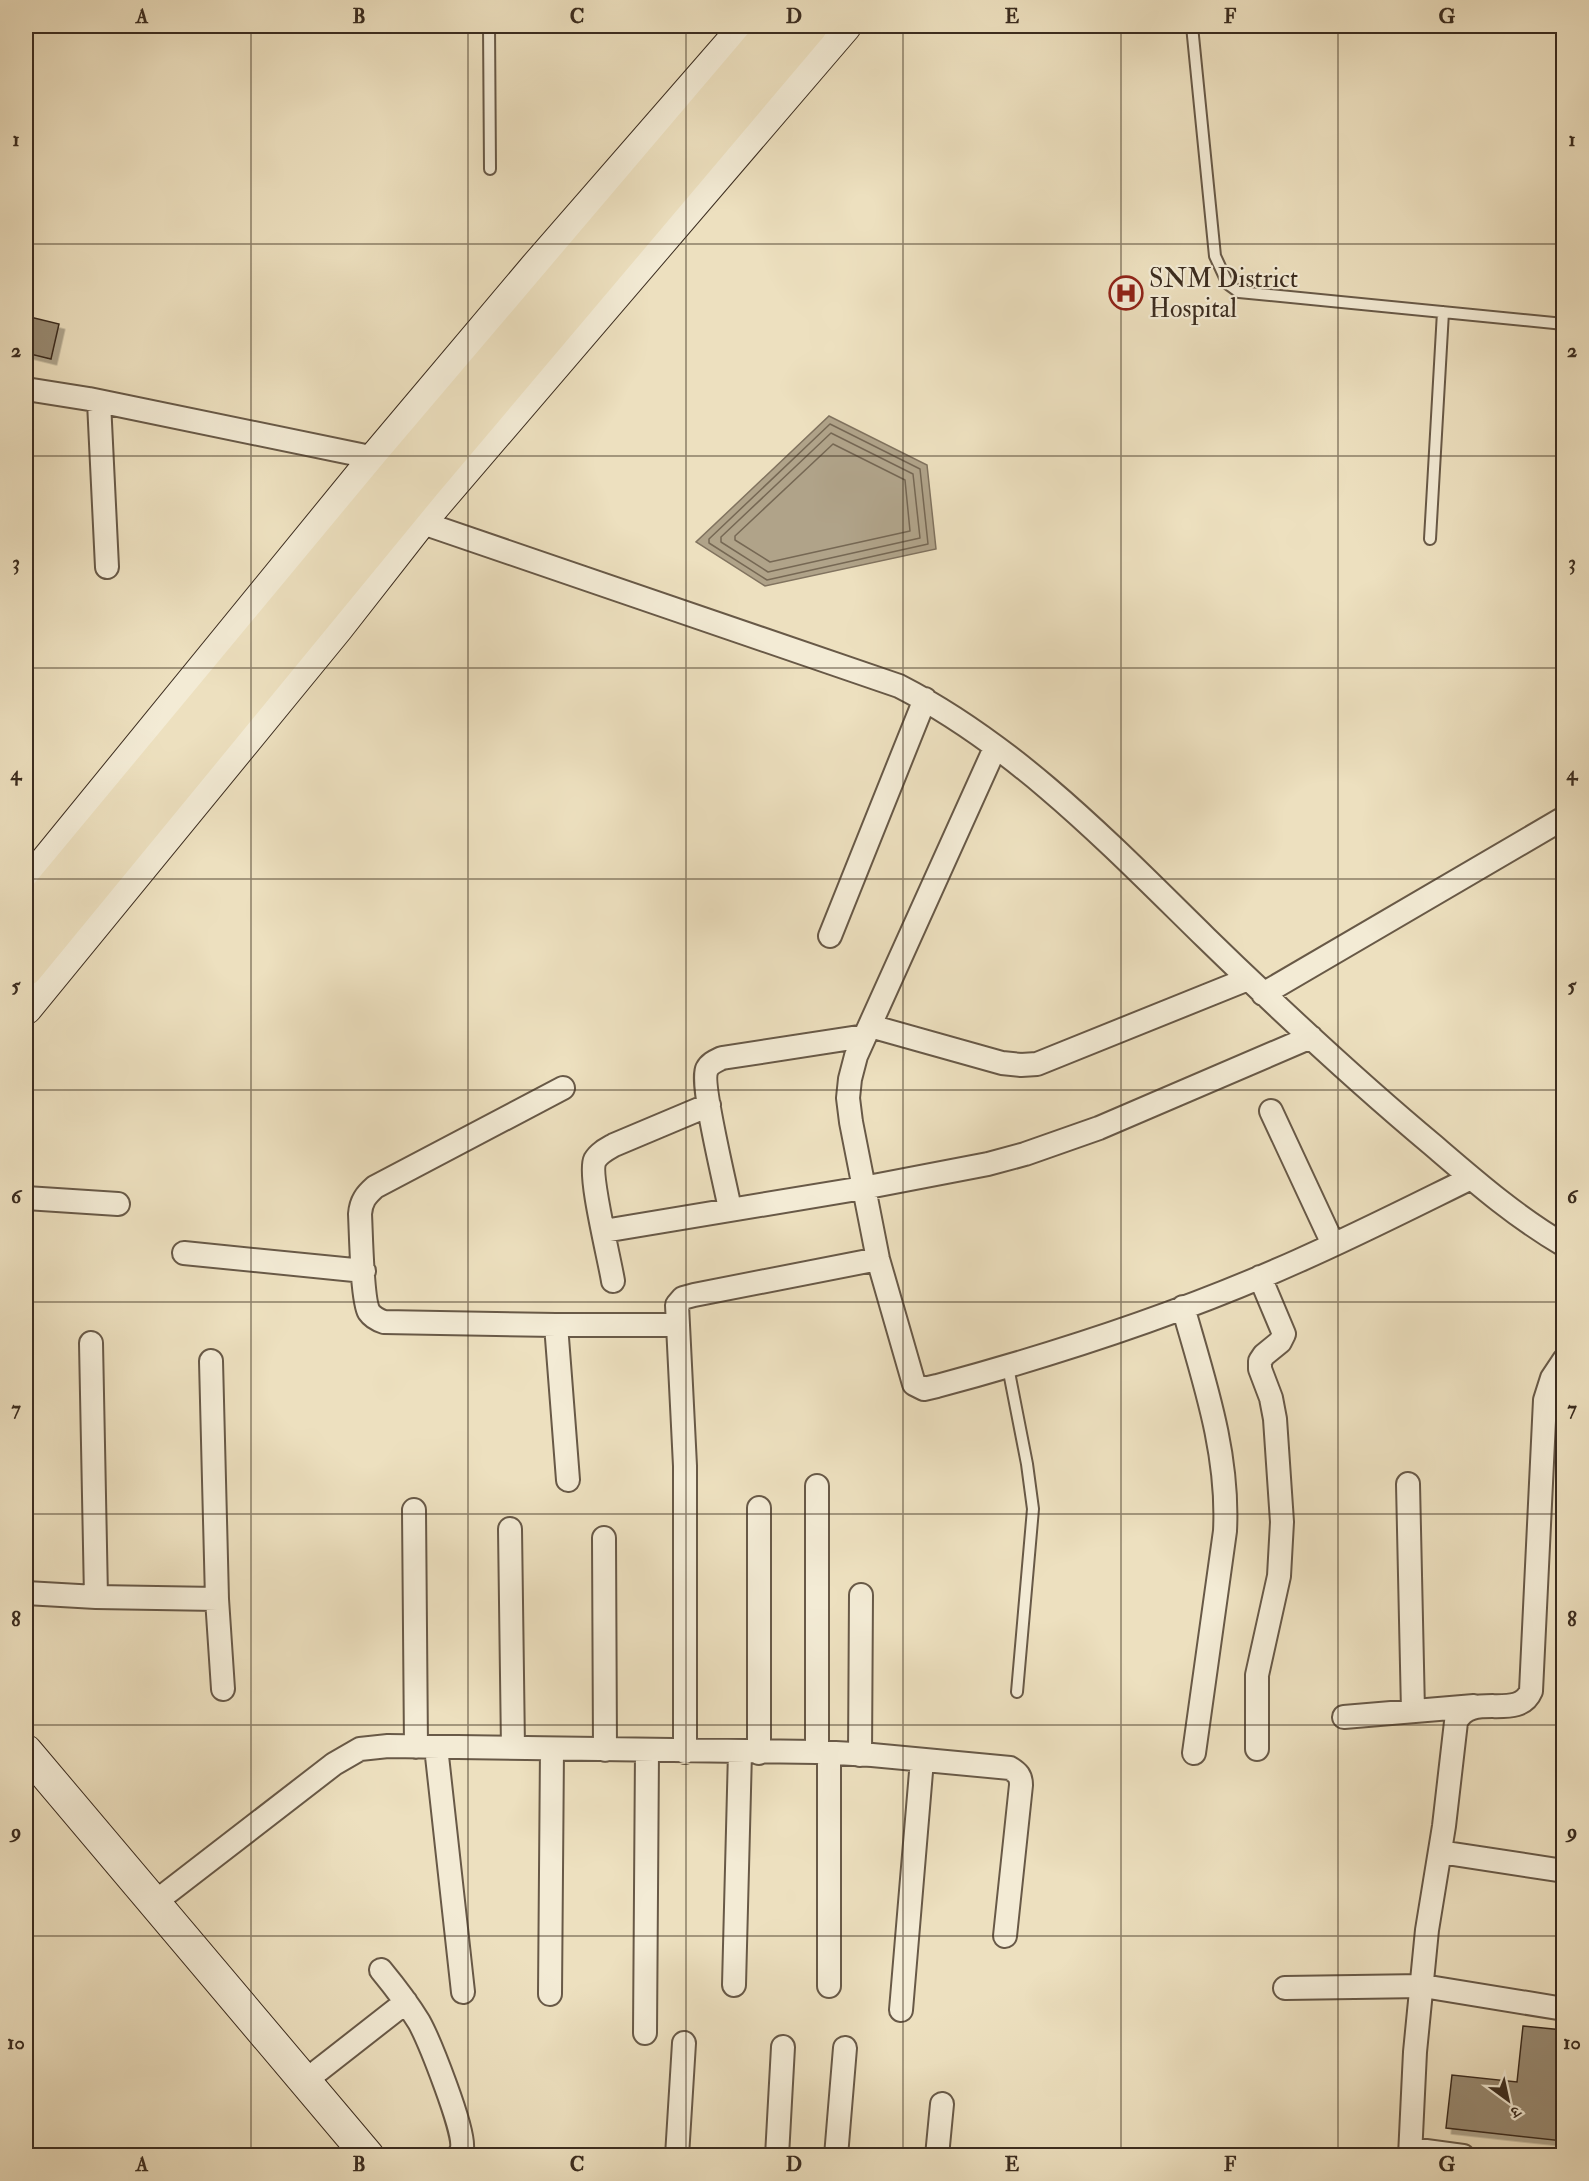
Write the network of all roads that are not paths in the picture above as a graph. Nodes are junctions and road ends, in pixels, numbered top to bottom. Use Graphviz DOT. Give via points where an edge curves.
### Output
graph roads {
  1 [pos="489,26"];
  2 [pos="746,26"];
  3 [pos="776,26"];
  4 [pos="811,26"];
  5 [pos="845,26"];
  6 [pos="1192,26"];
  7 [pos="490,169"];
  8 [pos="1443,312"];
  9 [pos="1563,324"];
  10 [pos="26,389"];
  11 [pos="99,402"];
  12 [pos="375,458"];
  13 [pos="420,522"];
  14 [pos="1430,539"];
  15 [pos="107,567"];
  16 [pos="925,699"];
  17 [pos="995,748"];
  18 [pos="1563,819"];
  19 [pos="26,886"];
  20 [pos="26,919"];
  21 [pos="830,936"];
  22 [pos="26,969"];
  23 [pos="1256,986"];
  24 [pos="26,1008"];
  25 [pos="868,1031"];
  26 [pos="1311,1037"];
  27 [pos="563,1088"];
  28 [pos="709,1105"];
  29 [pos="1272,1111"];
  30 [pos="1471,1178"];
  31 [pos="863,1188"];
  32 [pos="26,1198"];
  33 [pos="118,1204"];
  34 [pos="730,1209"];
  35 [pos="604,1231"];
  36 [pos="1333,1244"];
  37 [pos="1563,1245"];
  38 [pos="184,1253"];
  39 [pos="878,1259"];
  40 [pos="364,1271"];
  41 [pos="1260,1277"];
  42 [pos="613,1281"];
  43 [pos="1183,1307"];
  44 [pos="676,1324"];
  45 [pos="556,1325"];
  46 [pos="91,1343"];
  47 [pos="1563,1360"];
  48 [pos="211,1361"];
  49 [pos="1008,1367"];
  50 [pos="568,1480"];
  51 [pos="1408,1484"];
  52 [pos="817,1486"];
  53 [pos="759,1508"];
  54 [pos="414,1509"];
  55 [pos="510,1529"];
  56 [pos="604,1538"];
  57 [pos="26,1593"];
  58 [pos="861,1595"];
  59 [pos="96,1597"];
  60 [pos="217,1599"];
  61 [pos="223,1689"];
  62 [pos="1017,1692"];
  63 [pos="1475,1706"];
  64 [pos="1413,1711"];
  65 [pos="1344,1717"];
  66 [pos="426,1747"];
  67 [pos="513,1748"];
  68 [pos="552,1749"];
  69 [pos="1257,1749"];
  70 [pos="605,1750"];
  71 [pos="26,1751"];
  72 [pos="647,1751"];
  73 [pos="685,1752"];
  74 [pos="1194,1752"];
  75 [pos="749,1753"];
  76 [pos="823,1753"];
  77 [pos="860,1755"];
  78 [pos="922,1760"];
  79 [pos="1440,1852"];
  80 [pos="1563,1871"];
  81 [pos="154,1904"];
  82 [pos="1005,1936"];
  83 [pos="381,1970"];
  84 [pos="734,1985"];
  85 [pos="829,1986"];
  86 [pos="1423,1986"];
  87 [pos="1285,1988"];
  88 [pos="463,1992"];
  89 [pos="550,1994"];
  90 [pos="406,2002"];
  91 [pos="1563,2008"];
  92 [pos="902,2010"];
  93 [pos="645,2033"];
  94 [pos="684,2043"];
  95 [pos="783,2048"];
  96 [pos="845,2048"];
  97 [pos="305,2081"];
  98 [pos="942,2103"];
  99 [pos="1410,2152"];
  100 [pos="368,2156"];
  101 [pos="458,2156"];
  102 [pos="677,2156"];
  103 [pos="777,2156"];
  104 [pos="836,2156"];
  105 [pos="937,2156"];
  106 [pos="1464,2156"];
  1 -- 7 [label="lane"];
  2 -- 12 [label="main road"];
  3 -- 20 [label="main road" via="397,472"];
  4 -- 22 [label="main road" via="418,492"];
  5 -- 13 [label="main road"];
  6 -- 8 [label="lane" via="1215,256 1228,284 1239,292"];
  8 -- 9 [label="lane"];
  8 -- 14 [label="lane"];
  10 -- 11 [label="street"];
  11 -- 12 [label="street"];
  11 -- 15 [label="street"];
  12 -- 19 [label="main road"];
  13 -- 16 [label="street" via="883,680"];
  13 -- 24 [label="main road"];
  16 -- 17 [label="street"];
  16 -- 21 [label="street"];
  17 -- 23 [label="street" via="1087,822"];
  17 -- 25 [label="street"];
  18 -- 23 [label="street"];
  23 -- 25 [label="street" via="1037,1064 1002,1063"];
  23 -- 26 [label="street"];
  25 -- 28 [label="street" via="712,1062 705,1081"];
  25 -- 31 [label="street" via="856,1056 848,1098"];
  26 -- 30 [label="street"];
  26 -- 31 [label="street" via="1060,1142 988,1164"];
  27 -- 40 [label="street" via="375,1187 365,1196 360,1205"];
  28 -- 34 [label="street"];
  28 -- 35 [label="street" via="614,1145 595,1160 594,1178"];
  29 -- 36 [label="street"];
  30 -- 36 [label="street"];
  30 -- 37 [label="street" via="1532,1227"];
  31 -- 34 [label="street"];
  31 -- 39 [label="street"];
  32 -- 33 [label="street"];
  34 -- 35 [label="street"];
  35 -- 42 [label="street"];
  36 -- 41 [label="street"];
  38 -- 40 [label="street"];
  39 -- 44 [label="street" via="683,1298 676,1305"];
  39 -- 49 [label="street" via="914,1384 924,1389"];
  40 -- 45 [label="street" via="367,1307 370,1314 384,1322"];
  41 -- 43 [label="street"];
  41 -- 69 [label="street" via="1284,1334 1260,1361 1275,1419 1282,1522 1279,1576 1257,1675"];
  43 -- 49 [label="street"];
  43 -- 74 [label="street" via="1215,1421 1226,1505"];
  44 -- 45 [label="street"];
  44 -- 73 [label="street" via="685,1466"];
  45 -- 50 [label="street"];
  46 -- 59 [label="street"];
  47 -- 63 [label="street" via="1545,1400 1531,1691 1521,1703"];
  48 -- 60 [label="street"];
  49 -- 62 [label="lane" via="1033,1509"];
  51 -- 64 [label="street"];
  52 -- 76 [label="street"];
  53 -- 75 [label="street"];
  54 -- 66 [label="street"];
  55 -- 67 [label="street"];
  56 -- 70 [label="street"];
  57 -- 59 [label="street"];
  58 -- 77 [label="street"];
  59 -- 60 [label="street"];
  60 -- 61 [label="street"];
  63 -- 64 [label="street"];
  63 -- 79 [label="street" via="1456,1722"];
  64 -- 65 [label="street"];
  66 -- 67 [label="street"];
  66 -- 81 [label="street" via="374,1747 348,1755"];
  66 -- 88 [label="street"];
  67 -- 68 [label="street"];
  68 -- 70 [label="street"];
  68 -- 89 [label="street"];
  70 -- 72 [label="street"];
  71 -- 81 [label="main road"];
  72 -- 73 [label="street"];
  72 -- 93 [label="street"];
  73 -- 75 [label="street"];
  75 -- 76 [label="street"];
  75 -- 84 [label="street"];
  76 -- 77 [label="street"];
  76 -- 85 [label="street"];
  77 -- 78 [label="street"];
  78 -- 82 [label="street" via="1010,1768 1021,1779"];
  78 -- 92 [label="street"];
  79 -- 80 [label="street"];
  79 -- 86 [label="street" via="1427,1930"];
  81 -- 97 [label="main road"];
  83 -- 90 [label="street"];
  86 -- 87 [label="street"];
  86 -- 91 [label="street"];
  86 -- 99 [label="street"];
  90 -- 97 [label="street"];
  90 -- 101 [label="street" via="443,2078 461,2136 463,2147"];
  94 -- 102 [label="street"];
  95 -- 103 [label="street"];
  96 -- 104 [label="street"];
  97 -- 100 [label="main road"];
  98 -- 105 [label="street"];
  99 -- 106 [label="street"];
}
